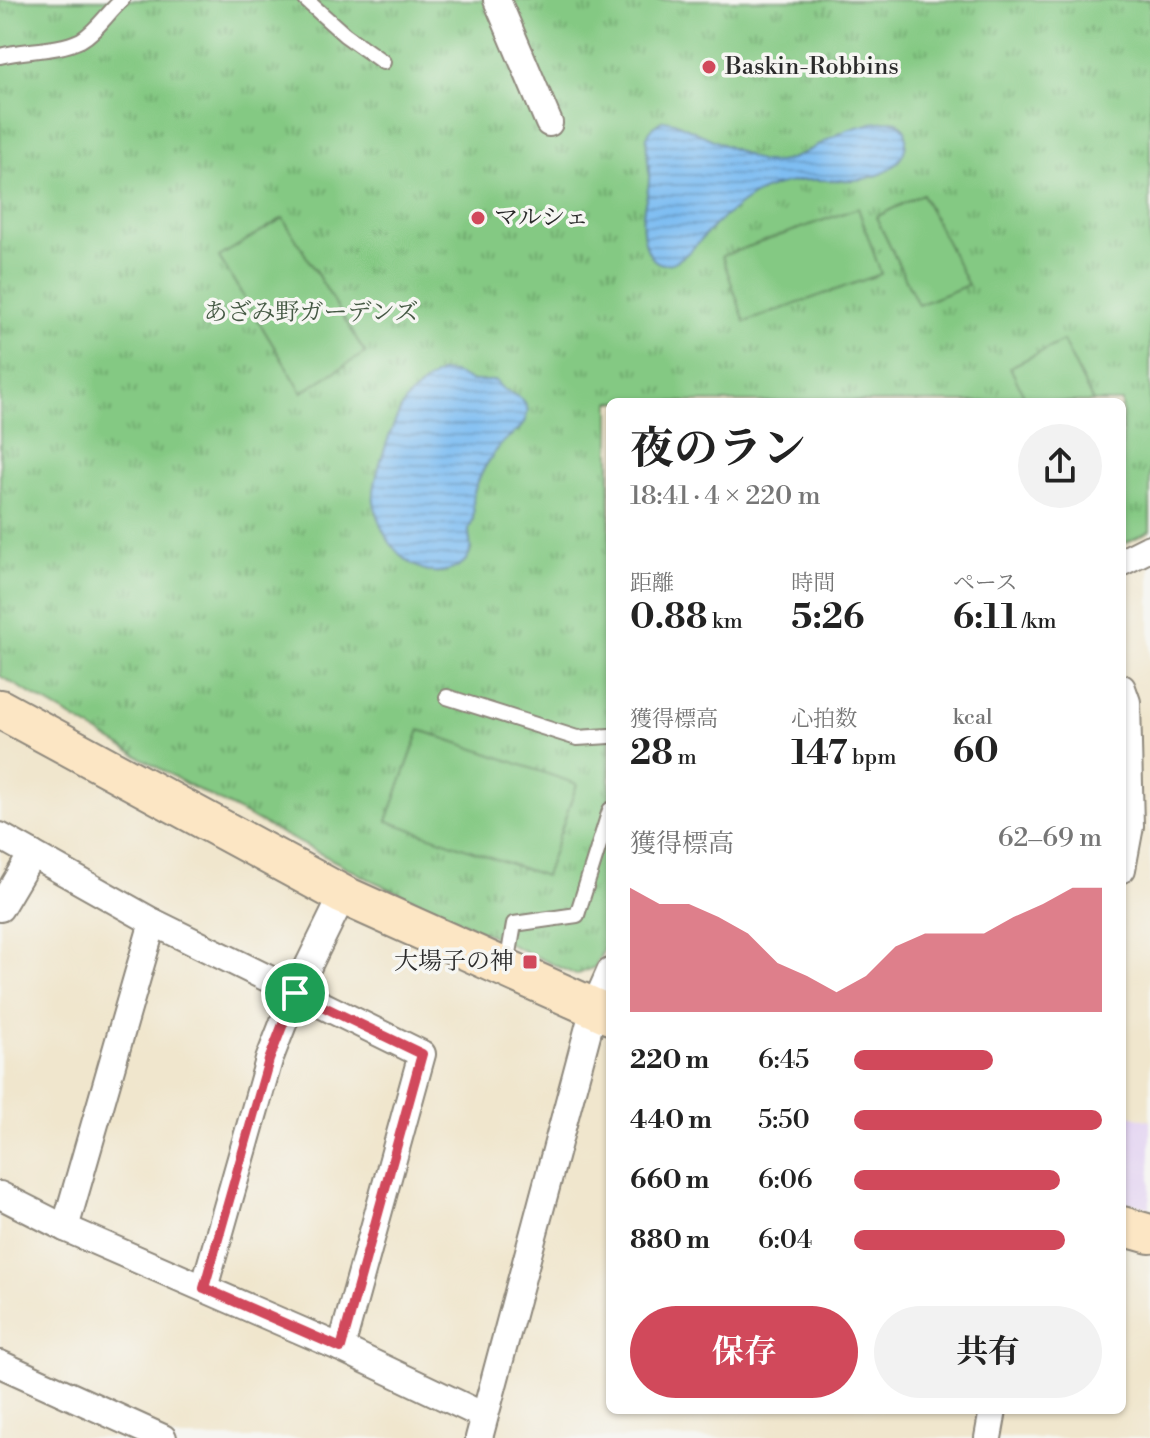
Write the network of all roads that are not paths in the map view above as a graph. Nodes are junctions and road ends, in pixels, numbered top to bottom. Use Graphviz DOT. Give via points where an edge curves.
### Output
graph roads {
  1 [pos="122,0"];
  2 [pos="306,0"];
  3 [pos="497,0"];
  4 [pos="0,56"];
  5 [pos="383,62"];
  6 [pos="549,123"];
  7 [pos="1150,548"];
  8 [pos="1126,560"];
  9 [pos="447,697"];
  10 [pos="1126,699"];
  11 [pos="0,709"];
  12 [pos="606,736"];
  13 [pos="606,823"];
  14 [pos="0,836"];
  15 [pos="1126,848"];
  16 [pos="32,854"];
  17 [pos="343,895"];
  18 [pos="0,908"];
  19 [pos="153,922"];
  20 [pos="506,969"];
  21 [pos="606,992"];
  22 [pos="295,993"];
  23 [pos="602,1012"];
  24 [pos="0,1195"];
  25 [pos="1126,1227"];
  26 [pos="65,1228"];
  27 [pos="1150,1234"];
  28 [pos="204,1288"];
  29 [pos="341,1348"];
  30 [pos="0,1364"];
  31 [pos="992,1414"];
  32 [pos="481,1427"];
  33 [pos="163,1438"];
  34 [pos="988,1438"];
  1 -- 4 [label="lane" via="79,40"];
  2 -- 5 [label="lane"];
  3 -- 6 [label="street"];
  7 -- 8 [label="street"];
  9 -- 12 [label="lane" via="577,738"];
  10 -- 15 [label="street"];
  11 -- 17 [label="street"];
  13 -- 20 [label="lane" via="577,915 514,924"];
  14 -- 16 [label="street"];
  16 -- 18 [label="street"];
  16 -- 19 [label="street"];
  17 -- 20 [label="street"];
  17 -- 22 [label="street"];
  19 -- 22 [label="street"];
  19 -- 26 [label="street"];
  20 -- 23 [label="street"];
  21 -- 23 [label="street"];
  22 -- 28 [label="street" via="269,1060"];
  22 -- 29 [label="street" via="422,1054"];
  23 -- 32 [label="street"];
  24 -- 26 [label="street"];
  25 -- 27 [label="street"];
  26 -- 28 [label="street"];
  28 -- 29 [label="street"];
  29 -- 32 [label="street"];
  30 -- 33 [label="street"];
  31 -- 34 [label="street"];
}
